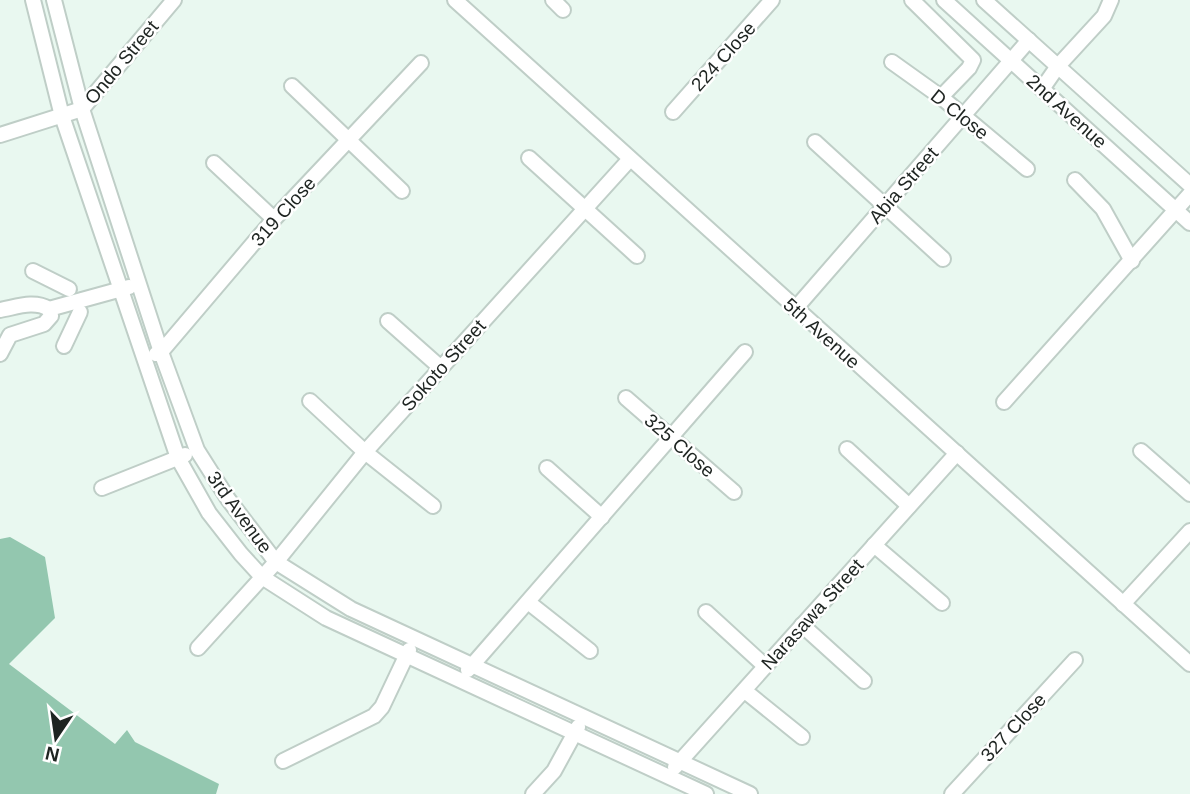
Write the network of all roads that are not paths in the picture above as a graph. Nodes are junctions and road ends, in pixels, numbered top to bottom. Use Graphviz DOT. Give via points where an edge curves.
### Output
graph roads {
  1 [pos="33,0"];
  2 [pos="54,0"];
  3 [pos="772,0"];
  4 [pos="912,0"];
  5 [pos="944,0"];
  6 [pos="984,0"];
  7 [pos="1111,0"];
  8 [pos="172,1"];
  9 [pos="464,3"];
  10 [pos="1029,40"];
  11 [pos="892,62"];
  12 [pos="1012,62"];
  13 [pos="421,63"];
  14 [pos="1058,66"];
  15 [pos="292,86"];
  16 [pos="1042,89"];
  17 [pos="942,97"];
  18 [pos="82,109"];
  19 [pos="673,111"];
  20 [pos="62,116"];
  21 [pos="963,117"];
  22 [pos="0,135"];
  23 [pos="348,141"];
  24 [pos="815,142"];
  25 [pos="529,158"];
  26 [pos="630,159"];
  27 [pos="214,163"];
  28 [pos="1027,169"];
  29 [pos="1075,180"];
  30 [pos="1190,186"];
  31 [pos="402,191"];
  32 [pos="1190,194"];
  33 [pos="885,206"];
  34 [pos="584,208"];
  35 [pos="1177,211"];
  36 [pos="274,219"];
  37 [pos="1190,223"];
  38 [pos="637,256"];
  39 [pos="943,259"];
  40 [pos="1132,261"];
  41 [pos="33,271"];
  42 [pos="55,282"];
  43 [pos="140,284"];
  44 [pos="121,289"];
  45 [pos="73,301"];
  46 [pos="795,309"];
  47 [pos="0,310"];
  48 [pos="47,310"];
  49 [pos="388,321"];
  50 [pos="72,328"];
  51 [pos="64,346"];
  52 [pos="162,352"];
  53 [pos="745,352"];
  54 [pos="0,354"];
  55 [pos="145,358"];
  56 [pos="441,368"];
  57 [pos="626,398"];
  58 [pos="310,401"];
  59 [pos="1004,401"];
  60 [pos="671,437"];
  61 [pos="846,449"];
  62 [pos="197,450"];
  63 [pos="1141,451"];
  64 [pos="365,452"];
  65 [pos="957,453"];
  66 [pos="178,458"];
  67 [pos="547,468"];
  68 [pos="102,488"];
  69 [pos="734,492"];
  70 [pos="1190,494"];
  71 [pos="433,506"];
  72 [pos="909,506"];
  73 [pos="602,517"];
  74 [pos="1190,531"];
  75 [pos="874,545"];
  76 [pos="276,562"];
  77 [pos="262,576"];
  78 [pos="528,602"];
  79 [pos="942,603"];
  80 [pos="1123,604"];
  81 [pos="706,612"];
  82 [pos="802,625"];
  83 [pos="414,639"];
  84 [pos="198,648"];
  85 [pos="590,651"];
  86 [pos="406,656"];
  87 [pos="1075,660"];
  88 [pos="1190,664"];
  89 [pos="472,665"];
  90 [pos="765,666"];
  91 [pos="461,680"];
  92 [pos="863,681"];
  93 [pos="745,691"];
  94 [pos="583,716"];
  95 [pos="575,734"];
  96 [pos="802,737"];
  97 [pos="282,761"];
  98 [pos="680,761"];
  99 [pos="667,776"];
  100 [pos="747,793"];
  101 [pos="533,794"];
  102 [pos="706,794"];
  103 [pos="952,794"];
  1 -- 20 [label="street, 3rd Avenue"];
  2 -- 18 [label="street, 3rd Avenue"];
  3 -- 19 [label="street, 224 Close"];
  4 -- 17 [label="street" via="973,60"];
  5 -- 12 [label="street, 2nd Avenue"];
  6 -- 10 [label="street, 2nd Avenue"];
  7 -- 14 [label="street" via="1104,16"];
  8 -- 18 [label="street, Ondo Street"];
  9 -- 26 [label="street, 5th Avenue"];
  10 -- 12 [label="street, Abia Street"];
  10 -- 14 [label="street, 2nd Avenue"];
  11 -- 17 [label="street, D Close"];
  12 -- 16 [label="street, 2nd Avenue"];
  12 -- 21 [label="street, Abia Street"];
  13 -- 23 [label="street, 319 Close"];
  14 -- 16 [label="street"];
  14 -- 30 [label="street, 2nd Avenue"];
  15 -- 23 [label="street"];
  16 -- 35 [label="street, 2nd Avenue"];
  17 -- 21 [label="street, D Close"];
  18 -- 20 [label="street, Ondo Street"];
  18 -- 43 [label="street, 3rd Avenue"];
  20 -- 22 [label="street, Ondo Street"];
  20 -- 44 [label="street, 3rd Avenue"];
  21 -- 28 [label="street, D Close"];
  21 -- 33 [label="street, Abia Street"];
  23 -- 31 [label="street"];
  23 -- 36 [label="street, 319 Close"];
  24 -- 33 [label="street"];
  25 -- 34 [label="street"];
  26 -- 34 [label="street, Sokoto Street"];
  26 -- 46 [label="street, 5th Avenue"];
  27 -- 36 [label="street"];
  29 -- 40 [label="street" via="1103,209"];
  32 -- 35 [label="street"];
  33 -- 39 [label="street"];
  33 -- 46 [label="street, Abia Street"];
  34 -- 38 [label="street"];
  34 -- 56 [label="street, Sokoto Street"];
  35 -- 37 [label="street, 2nd Avenue"];
  35 -- 40 [label="street"];
  36 -- 52 [label="street, 319 Close"];
  40 -- 59 [label="street"];
  41 -- 42 [label="street"];
  42 -- 45 [label="street"];
  42 -- 48 [label="street"];
  43 -- 44 [label="street"];
  43 -- 52 [label="street, 3rd Avenue"];
  44 -- 45 [label="street"];
  44 -- 55 [label="street, 3rd Avenue"];
  45 -- 48 [label="street"];
  45 -- 50 [label="street"];
  46 -- 65 [label="street, 5th Avenue"];
  47 -- 48 [label="street" via="32,304"];
  48 -- 50 [label="street"];
  48 -- 54 [label="street" via="44,324 10,335"];
  49 -- 56 [label="street"];
  50 -- 51 [label="street"];
  52 -- 55 [label="street"];
  52 -- 62 [label="street, 3rd Avenue"];
  53 -- 60 [label="street"];
  55 -- 66 [label="street, 3rd Avenue"];
  56 -- 64 [label="street, Sokoto Street"];
  57 -- 60 [label="street, 325 Close"];
  58 -- 64 [label="street"];
  60 -- 69 [label="street, 325 Close"];
  60 -- 73 [label="street"];
  61 -- 72 [label="street"];
  62 -- 66 [label="street"];
  62 -- 76 [label="street, 3rd Avenue"];
  63 -- 70 [label="street"];
  64 -- 71 [label="street"];
  64 -- 76 [label="street, Sokoto Street"];
  65 -- 72 [label="street, Narasawa Street"];
  65 -- 80 [label="street, 5th Avenue"];
  66 -- 68 [label="street"];
  66 -- 77 [label="street, 3rd Avenue" via="209,513"];
  67 -- 73 [label="street"];
  72 -- 75 [label="street, Narasawa Street"];
  73 -- 78 [label="street"];
  74 -- 80 [label="street"];
  75 -- 79 [label="street"];
  75 -- 82 [label="street, Narasawa Street"];
  76 -- 77 [label="street, Sokoto Street"];
  76 -- 83 [label="street, 3rd Avenue" via="351,609"];
  77 -- 84 [label="street, Sokoto Street"];
  77 -- 86 [label="street, 3rd Avenue" via="326,618"];
  78 -- 85 [label="street"];
  78 -- 89 [label="street"];
  80 -- 88 [label="street, 5th Avenue"];
  81 -- 90 [label="street"];
  82 -- 90 [label="street, Narasawa Street"];
  82 -- 92 [label="street"];
  83 -- 86 [label="street"];
  83 -- 89 [label="street, 3rd Avenue"];
  86 -- 91 [label="street, 3rd Avenue"];
  86 -- 97 [label="street" via="374,716"];
  87 -- 103 [label="street, 327 Close"];
  89 -- 91 [label="street"];
  89 -- 94 [label="street, 3rd Avenue"];
  90 -- 93 [label="street, Narasawa Street"];
  91 -- 95 [label="street, 3rd Avenue"];
  93 -- 96 [label="street"];
  93 -- 98 [label="street, Narasawa Street"];
  94 -- 95 [label="street"];
  94 -- 98 [label="street, 3rd Avenue"];
  95 -- 99 [label="street, 3rd Avenue"];
  95 -- 101 [label="street" via="554,771"];
  98 -- 99 [label="street, Narasawa Street"];
  98 -- 100 [label="street, 3rd Avenue"];
  99 -- 102 [label="street, 3rd Avenue"];
}
